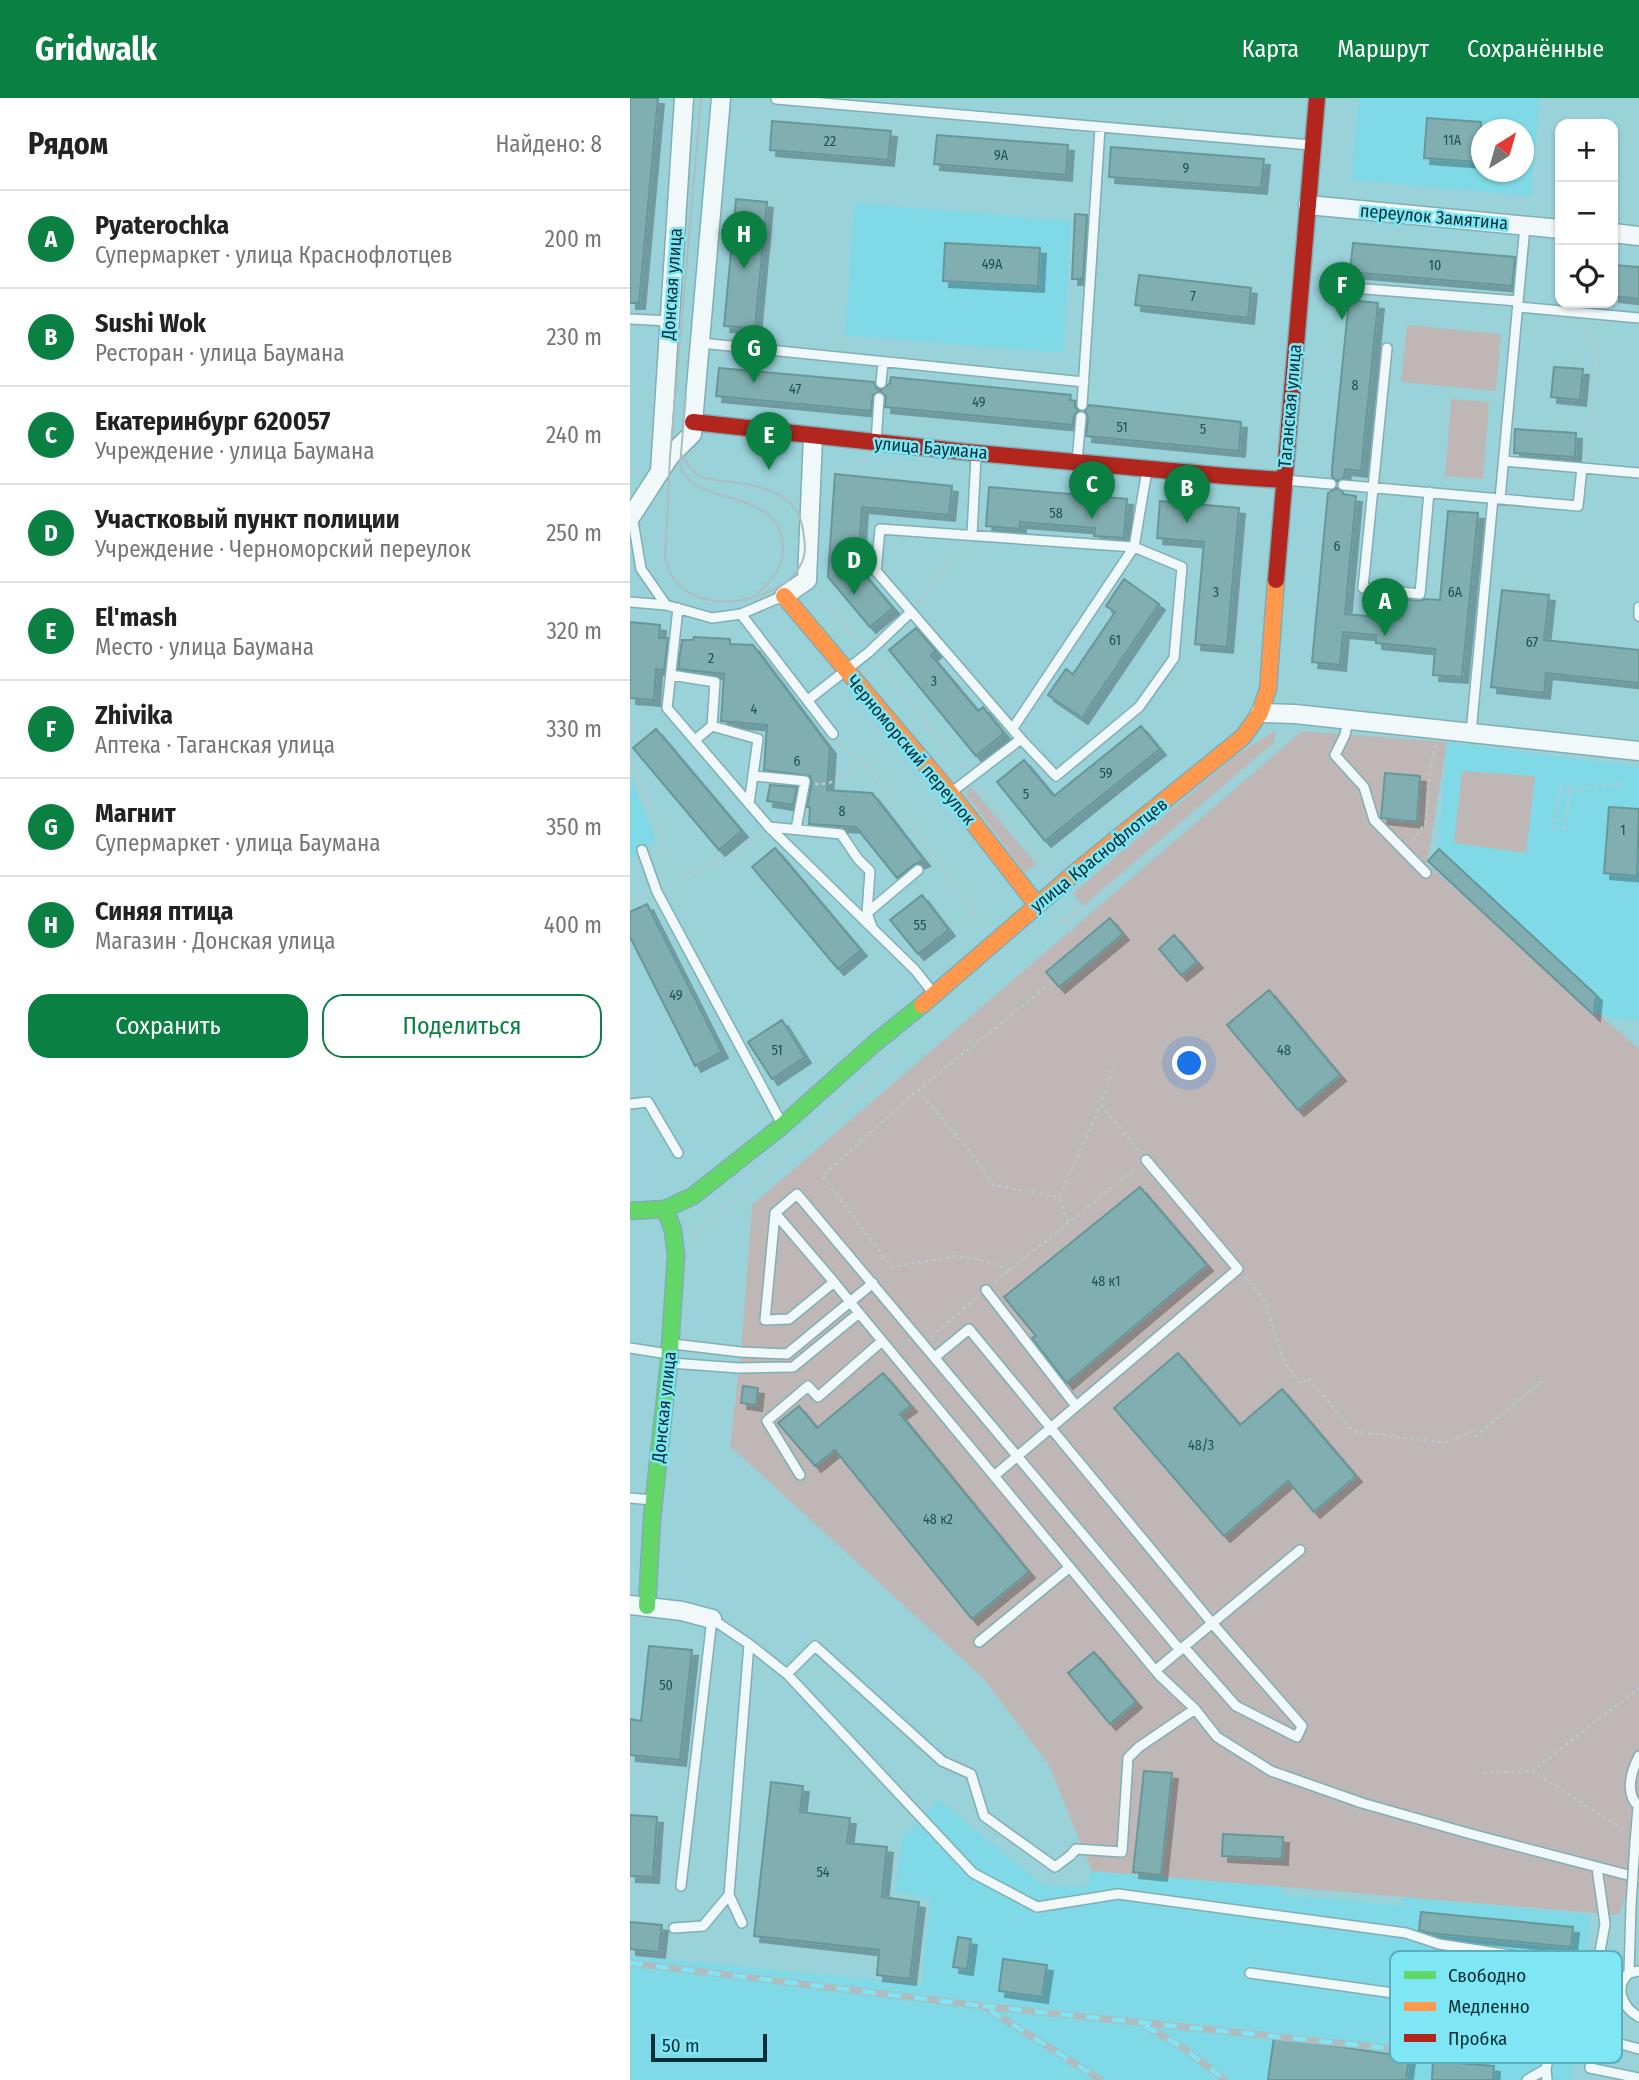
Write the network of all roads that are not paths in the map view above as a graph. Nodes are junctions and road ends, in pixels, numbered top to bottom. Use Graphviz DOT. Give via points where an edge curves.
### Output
graph roads {
  1 [pos="684,98"];
  2 [pos="721,98"];
  3 [pos="1317,98"];
  4 [pos="776,99"];
  5 [pos="797,99"];
  6 [pos="1100,128"];
  7 [pos="1313,145"];
  8 [pos="1308,205"];
  9 [pos="1525,226"];
  10 [pos="1555,229"];
  11 [pos="1618,234"];
  12 [pos="1639,236"];
  13 [pos="1353,288"];
  14 [pos="1518,304"];
  15 [pos="1639,318"];
  16 [pos="630,319"];
  17 [pos="669,321"];
  18 [pos="701,343"];
  19 [pos="1387,348"];
  20 [pos="883,362"];
  21 [pos="1084,382"];
  22 [pos="881,383"];
  23 [pos="879,398"];
  24 [pos="1082,405"];
  25 [pos="1081,417"];
  26 [pos="693,422"];
  27 [pos="813,436"];
  28 [pos="876,443"];
  29 [pos="977,452"];
  30 [pos="1504,461"];
  31 [pos="1077,462"];
  32 [pos="1148,468"];
  33 [pos="1585,468"];
  34 [pos="660,471"];
  35 [pos="1639,473"];
  36 [pos="1283,480"];
  37 [pos="1331,484"];
  38 [pos="1343,485"];
  39 [pos="1372,486"];
  40 [pos="1429,492"];
  41 [pos="1497,498"];
  42 [pos="631,515"];
  43 [pos="972,535"];
  44 [pos="1134,547"];
  45 [pos="784,596"];
  46 [pos="630,602"];
  47 [pos="666,605"];
  48 [pos="1639,607"];
  49 [pos="678,608"];
  50 [pos="911,612"];
  51 [pos="741,614"];
  52 [pos="1639,616"];
  53 [pos="845,670"];
  54 [pos="671,675"];
  55 [pos="808,699"];
  56 [pos="1260,713"];
  57 [pos="1348,720"];
  58 [pos="712,726"];
  59 [pos="1013,728"];
  60 [pos="1471,733"];
  61 [pos="833,734"];
  62 [pos="1021,739"];
  63 [pos="695,740"];
  64 [pos="1639,751"];
  65 [pos="754,776"];
  66 [pos="950,793"];
  67 [pos="749,804"];
  68 [pos="769,827"];
  69 [pos="796,829"];
  70 [pos="642,850"];
  71 [pos="918,870"];
  72 [pos="1426,873"];
  73 [pos="1037,905"];
  74 [pos="867,913"];
  75 [pos="873,930"];
  76 [pos="935,995"];
  77 [pos="630,1104"];
  78 [pos="783,1125"];
  79 [pos="678,1153"];
  80 [pos="1146,1160"];
  81 [pos="665,1209"];
  82 [pos="630,1211"];
  83 [pos="775,1213"];
  84 [pos="834,1282"];
  85 [pos="873,1283"];
  86 [pos="986,1290"];
  87 [pos="850,1301"];
  88 [pos="859,1313"];
  89 [pos="882,1341"];
  90 [pos="630,1348"];
  91 [pos="670,1354"];
  92 [pos="935,1357"];
  93 [pos="1076,1406"];
  94 [pos="1051,1427"];
  95 [pos="1018,1455"];
  96 [pos="800,1475"];
  97 [pos="994,1476"];
  98 [pos="630,1498"];
  99 [pos="654,1500"];
  100 [pos="1300,1550"];
  101 [pos="1070,1567"];
  102 [pos="639,1606"];
  103 [pos="712,1619"];
  104 [pos="1212,1623"];
  105 [pos="979,1642"];
  106 [pos="749,1644"];
  107 [pos="1182,1648"];
  108 [pos="1156,1670"];
  109 [pos="788,1674"];
  110 [pos="1195,1709"];
  111 [pos="1639,1756"];
  112 [pos="1639,1807"];
  113 [pos="1597,1868"];
  114 [pos="1639,1878"];
  115 [pos="681,1886"];
  116 [pos="729,1895"];
  117 [pos="743,1923"];
  118 [pos="674,1928"];
  119 [pos="1485,1951"];
  120 [pos="1600,1951"];
  121 [pos="1639,1971"];
  122 [pos="1250,1973"];
  123 [pos="1629,1973"];
  124 [pos="1622,1981"];
  125 [pos="1390,1993"];
  126 [pos="1622,1997"];
  127 [pos="1639,2017"];
  128 [pos="1622,2044"];
  129 [pos="1639,2049"];
  130 [pos="1547,2063"];
  131 [pos="1591,2063"];
  132 [pos="1546,2069"];
  133 [pos="1639,2078"];
  134 [pos="1527,2080"];
  135 [pos="1547,2080"];
  1 -- 17 [label="street, Донская улица"];
  2 -- 18 [label="street, Донская улица"];
  3 -- 7 [label="main road, Таганская улица"];
  4 -- 5 [label="lane"];
  5 -- 6 [label="lane"];
  6 -- 7 [label="lane"];
  6 -- 21 [label="lane"];
  7 -- 8 [label="main road, Таганская улица"];
  8 -- 9 [label="street, переулок Замятина"];
  8 -- 36 [label="main road, Таганская улица"];
  9 -- 10 [label="street, переулок Замятина"];
  9 -- 14 [label="lane"];
  11 -- 12 [label="street"];
  13 -- 14 [label="lane"];
  14 -- 15 [label="lane"];
  14 -- 30 [label="lane"];
  16 -- 17 [label="lane"];
  17 -- 34 [label="street, Донская улица"];
  18 -- 20 [label="lane"];
  18 -- 26 [label="street, Донская улица"];
  19 -- 39 [label="lane"];
  20 -- 21 [label="lane"];
  20 -- 22 [label="lane"];
  21 -- 24 [label="lane"];
  23 -- 28 [label="lane"];
  25 -- 31 [label="lane"];
  26 -- 27 [label="main road, улица Баумана"];
  26 -- 34 [label="street" via="692,434"];
  27 -- 28 [label="main road, улица Баумана"];
  27 -- 45 [label="street" via="807,580"];
  28 -- 29 [label="main road, улица Баумана"];
  29 -- 31 [label="main road, улица Баумана"];
  29 -- 43 [label="lane"];
  30 -- 33 [label="lane"];
  30 -- 41 [label="lane"];
  31 -- 32 [label="main road, улица Баумана"];
  32 -- 36 [label="main road, улица Баумана"];
  32 -- 44 [label="lane"];
  33 -- 35 [label="lane"];
  33 -- 41 [label="lane" via="1578,506"];
  34 -- 42 [label="street"];
  36 -- 37 [label="lane"];
  36 -- 56 [label="main road, Таганская улица" via="1268,689"];
  38 -- 39 [label="lane"];
  39 -- 40 [label="lane"];
  39 -- 40 [label="lane" via="1363,588 1409,593 1420,594"];
  40 -- 41 [label="lane"];
  41 -- 60 [label="lane"];
  42 -- 47 [label="lane" via="641,569"];
  43 -- 44 [label="lane"];
  43 -- 50 [label="lane" via="880,530 876,571"];
  44 -- 59 [label="lane"];
  44 -- 62 [label="lane" via="1182,567 1174,658 1139,707 1056,776"];
  45 -- 51 [label="lane"];
  45 -- 53 [label="main road, Черноморский переулок"];
  46 -- 47 [label="lane"];
  47 -- 49 [label="lane"];
  48 -- 52 [label="lane"];
  49 -- 51 [label="lane" via="712,618"];
  49 -- 54 [label="lane"];
  50 -- 53 [label="lane"];
  50 -- 59 [label="lane"];
  51 -- 55 [label="lane"];
  53 -- 55 [label="lane"];
  53 -- 66 [label="main road, Черноморский переулок"];
  54 -- 58 [label="lane" via="715,682"];
  54 -- 63 [label="lane" via="667,708"];
  55 -- 61 [label="lane"];
  56 -- 57 [label="street"];
  56 -- 73 [label="main road, улица Краснофлотцев" via="1243,737"];
  57 -- 60 [label="street"];
  57 -- 72 [label="lane" via="1335,755 1364,787 1374,820"];
  58 -- 63 [label="lane"];
  58 -- 65 [label="lane" via="758,739"];
  59 -- 62 [label="lane"];
  60 -- 64 [label="street"];
  62 -- 66 [label="lane"];
  63 -- 67 [label="lane"];
  65 -- 67 [label="lane"];
  65 -- 69 [label="lane" via="805,781"];
  66 -- 73 [label="main road, Черноморский переулок"];
  67 -- 68 [label="lane"];
  68 -- 69 [label="lane"];
  68 -- 75 [label="lane"];
  69 -- 74 [label="lane" via="841,834 870,871"];
  70 -- 78 [label="lane" via="657,892"];
  71 -- 74 [label="lane"];
  73 -- 76 [label="main road, улица Краснофлотцев"];
  74 -- 75 [label="lane"];
  75 -- 76 [label="lane"];
  76 -- 78 [label="main road, улица Краснофлотцев"];
  77 -- 79 [label="lane" via="648,1102"];
  78 -- 81 [label="main road, улица Краснофлотцев" via="693,1196"];
  80 -- 93 [label="lane" via="1238,1269"];
  81 -- 82 [label="main road, улица Краснофлотцев"];
  81 -- 91 [label="main road, Донская улица" via="676,1256"];
  83 -- 84 [label="lane"];
  83 -- 84 [label="lane" via="765,1320 789,1319"];
  83 -- 85 [label="lane" via="797,1194"];
  84 -- 87 [label="lane"];
  85 -- 87 [label="lane"];
  85 -- 92 [label="lane"];
  86 -- 93 [label="lane"];
  87 -- 88 [label="lane"];
  87 -- 91 [label="lane" via="787,1354"];
  88 -- 89 [label="lane"];
  88 -- 91 [label="lane" via="793,1367 740,1368"];
  89 -- 96 [label="lane" via="818,1397 808,1386 767,1421"];
  89 -- 97 [label="lane"];
  90 -- 91 [label="lane"];
  91 -- 99 [label="main road, Донская улица"];
  92 -- 94 [label="lane" via="969,1329"];
  92 -- 95 [label="lane"];
  93 -- 94 [label="lane"];
  94 -- 95 [label="lane"];
  94 -- 104 [label="lane"];
  95 -- 97 [label="lane"];
  95 -- 107 [label="lane"];
  97 -- 101 [label="lane"];
  98 -- 99 [label="lane"];
  99 -- 102 [label="main road, Донская улица"];
  100 -- 104 [label="lane"];
  101 -- 105 [label="lane"];
  101 -- 108 [label="lane"];
  102 -- 103 [label="street"];
  103 -- 106 [label="lane"];
  103 -- 115 [label="lane"];
  104 -- 107 [label="lane"];
  104 -- 107 [label="lane" via="1302,1726 1297,1737 1236,1706"];
  106 -- 109 [label="lane"];
  106 -- 116 [label="lane"];
  107 -- 108 [label="lane"];
  108 -- 110 [label="lane"];
  109 -- 110 [label="lane" via="815,1646 942,1761 971,1774 984,1816 1055,1867 1076,1849 1122,1852 1128,1758"];
  109 -- 119 [label="lane" via="973,1873 1037,1907 1118,1894 1406,1933"];
  110 -- 113 [label="lane" via="1217,1737 1271,1771 1362,1803"];
  111 -- 112 [label="lane" via="1630,1789"];
  112 -- 123 [label="lane, bridge"];
  113 -- 114 [label="lane"];
  113 -- 120 [label="lane" via="1605,1924"];
  116 -- 117 [label="lane"];
  116 -- 118 [label="lane" via="703,1926"];
  121 -- 123 [label="lane"];
  122 -- 125 [label="lane"];
  123 -- 124 [label="lane"];
  126 -- 127 [label="lane" via="1630,2012"];
  128 -- 129 [label="lane"];
  130 -- 132 [label="lane"];
  131 -- 133 [label="lane" via="1590,2068"];
  132 -- 134 [label="lane"];
  132 -- 135 [label="lane"];
}
